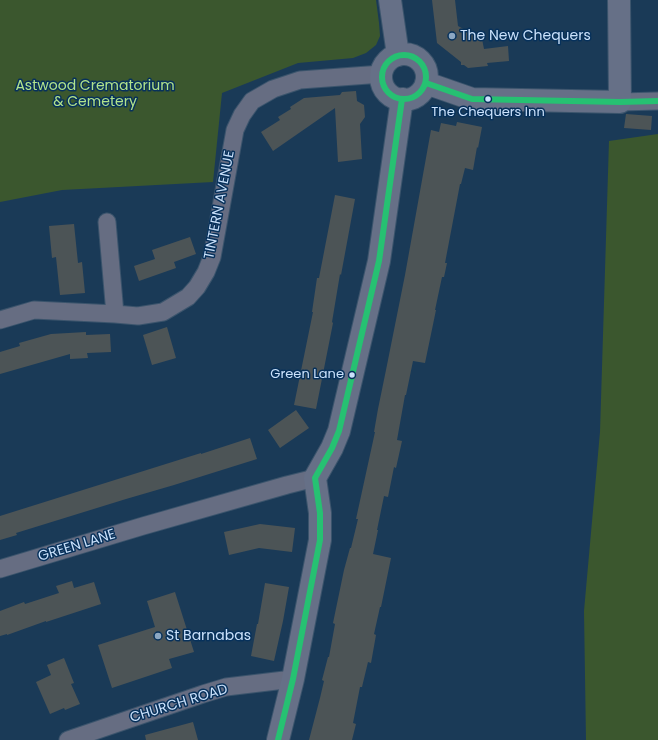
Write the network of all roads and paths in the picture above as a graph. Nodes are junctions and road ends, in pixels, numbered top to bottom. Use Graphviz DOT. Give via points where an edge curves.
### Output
graph roads {
  1 [pos="390,0"];
  2 [pos="619,0"];
  3 [pos="398,55"];
  4 [pos="382,74"];
  5 [pos="426,83"];
  6 [pos="402,99"];
  7 [pos="658,101"];
  8 [pos="620,102"];
  9 [pos="107,222"];
  10 [pos="115,314"];
  11 [pos="0,320"];
  12 [pos="315,478"];
  13 [pos="0,569"];
  14 [pos="293,679"];
  15 [pos="68,740"];
  16 [pos="278,740"];
  1 -- 3 [label="main road"];
  2 -- 8 [label="main road"];
  3 -- 4 [label="main road" via="387,62"];
  3 -- 5 [label="main road" via="412,55 418,58 426,69"];
  4 -- 6 [label="main road" via="382,82 389,93"];
  4 -- 10 [label="street, TINTERN AVENUE" via="300,80 273,89 252,101 242,114 235,130 212,257 197,287 188,297 163,312 138,316"];
  5 -- 6 [label="main road" via="420,94"];
  5 -- 8 [label="main road" via="472,99"];
  6 -- 12 [label="main road" via="379,261 339,431"];
  7 -- 8 [label="street"];
  9 -- 10 [label="street"];
  10 -- 11 [label="street, TINTERN AVENUE" via="34,310"];
  12 -- 13 [label="street, GREEN LANE" via="150,523"];
  12 -- 14 [label="main road" via="320,513 320,540"];
  14 -- 15 [label="street, CHURCH ROAD" via="226,688 203,694"];
  14 -- 16 [label="main road"];
}
